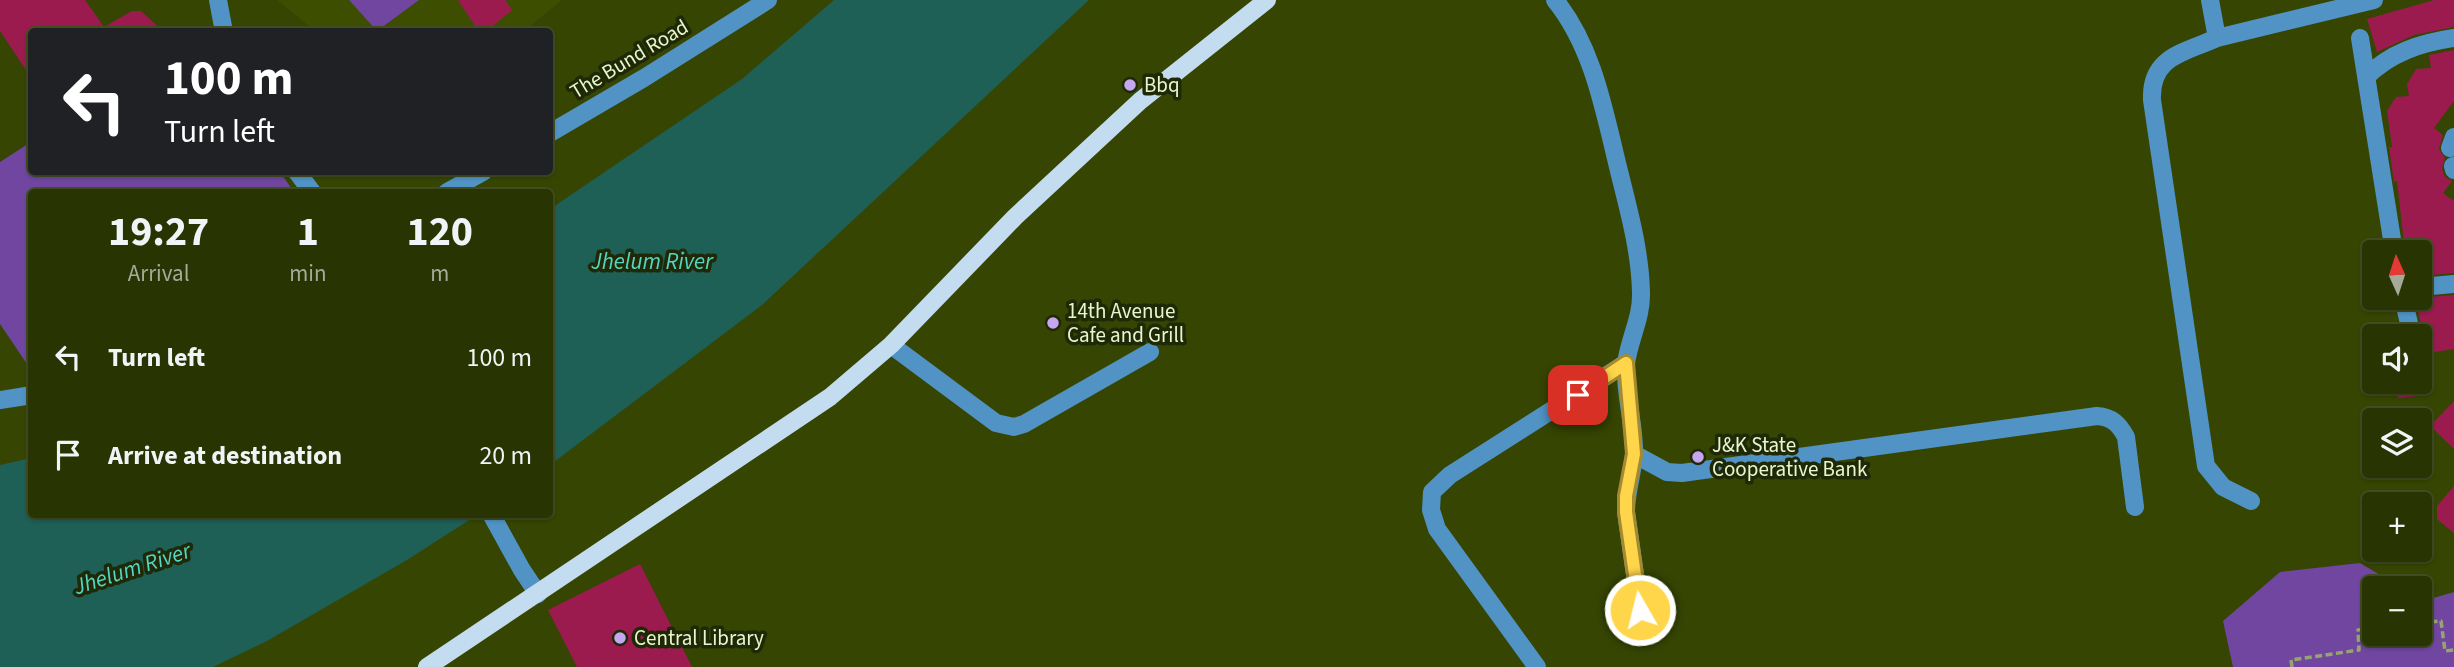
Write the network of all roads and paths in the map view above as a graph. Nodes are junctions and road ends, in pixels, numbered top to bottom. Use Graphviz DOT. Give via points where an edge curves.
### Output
graph roads {
  1 [pos="218,0"];
  2 [pos="768,0"];
  3 [pos="1268,0"];
  4 [pos="1555,0"];
  5 [pos="2210,0"];
  6 [pos="2374,0"];
  7 [pos="2352,2"];
  8 [pos="223,28"];
  9 [pos="2454,37"];
  10 [pos="2217,38"];
  11 [pos="2360,38"];
  12 [pos="2365,77"];
  13 [pos="553,131"];
  14 [pos="478,175"];
  15 [pos="452,189"];
  16 [pos="2392,240"];
  17 [pos="2454,284"];
  18 [pos="2432,286"];
  19 [pos="891,345"];
  20 [pos="1150,352"];
  21 [pos="1626,363"];
  22 [pos="28,396"];
  23 [pos="0,400"];
  24 [pos="1634,454"];
  25 [pos="2251,501"];
  26 [pos="2134,507"];
  27 [pos="493,518"];
  28 [pos="538,594"];
  29 [pos="2432,622"];
  30 [pos="2362,630"];
  31 [pos="1644,637"];
  32 [pos="2454,650"];
  33 [pos="433,665"];
  34 [pos="1537,667"];
  35 [pos="2292,667"];
  1 -- 8 [label="street"];
  2 -- 13 [label="street, The Bund Road"];
  3 -- 19 [label="main road" via="1140,101 1015,217"];
  4 -- 21 [label="street" via="1570,18 1595,78 1633,230 1642,295"];
  5 -- 10 [label="street"];
  6 -- 7 [label="street"];
  7 -- 10 [label="street"];
  9 -- 12 [label="street" via="2397,54"];
  10 -- 25 [label="street" via="2162,64 2152,81 2152,100 2206,466 2223,487"];
  11 -- 12 [label="street"];
  12 -- 16 [label="street"];
  14 -- 15 [label="street"];
  17 -- 18 [label="street"];
  19 -- 20 [label="street" via="996,423 1014,427"];
  19 -- 28 [label="main road" via="830,397"];
  21 -- 24 [label="street"];
  21 -- 34 [label="street" via="1450,475 1432,492 1437,529"];
  22 -- 23 [label="street"];
  24 -- 26 [label="street" via="1667,472 1682,473 2106,416 2126,437"];
  24 -- 31 [label="street" via="1626,512"];
  27 -- 28 [label="street"];
  28 -- 33 [label="main road"];
  29 -- 32 [label="path" via="2441,621 2445,651"];
  30 -- 35 [label="path" via="2358,630 2359,650 2291,660"];
}
